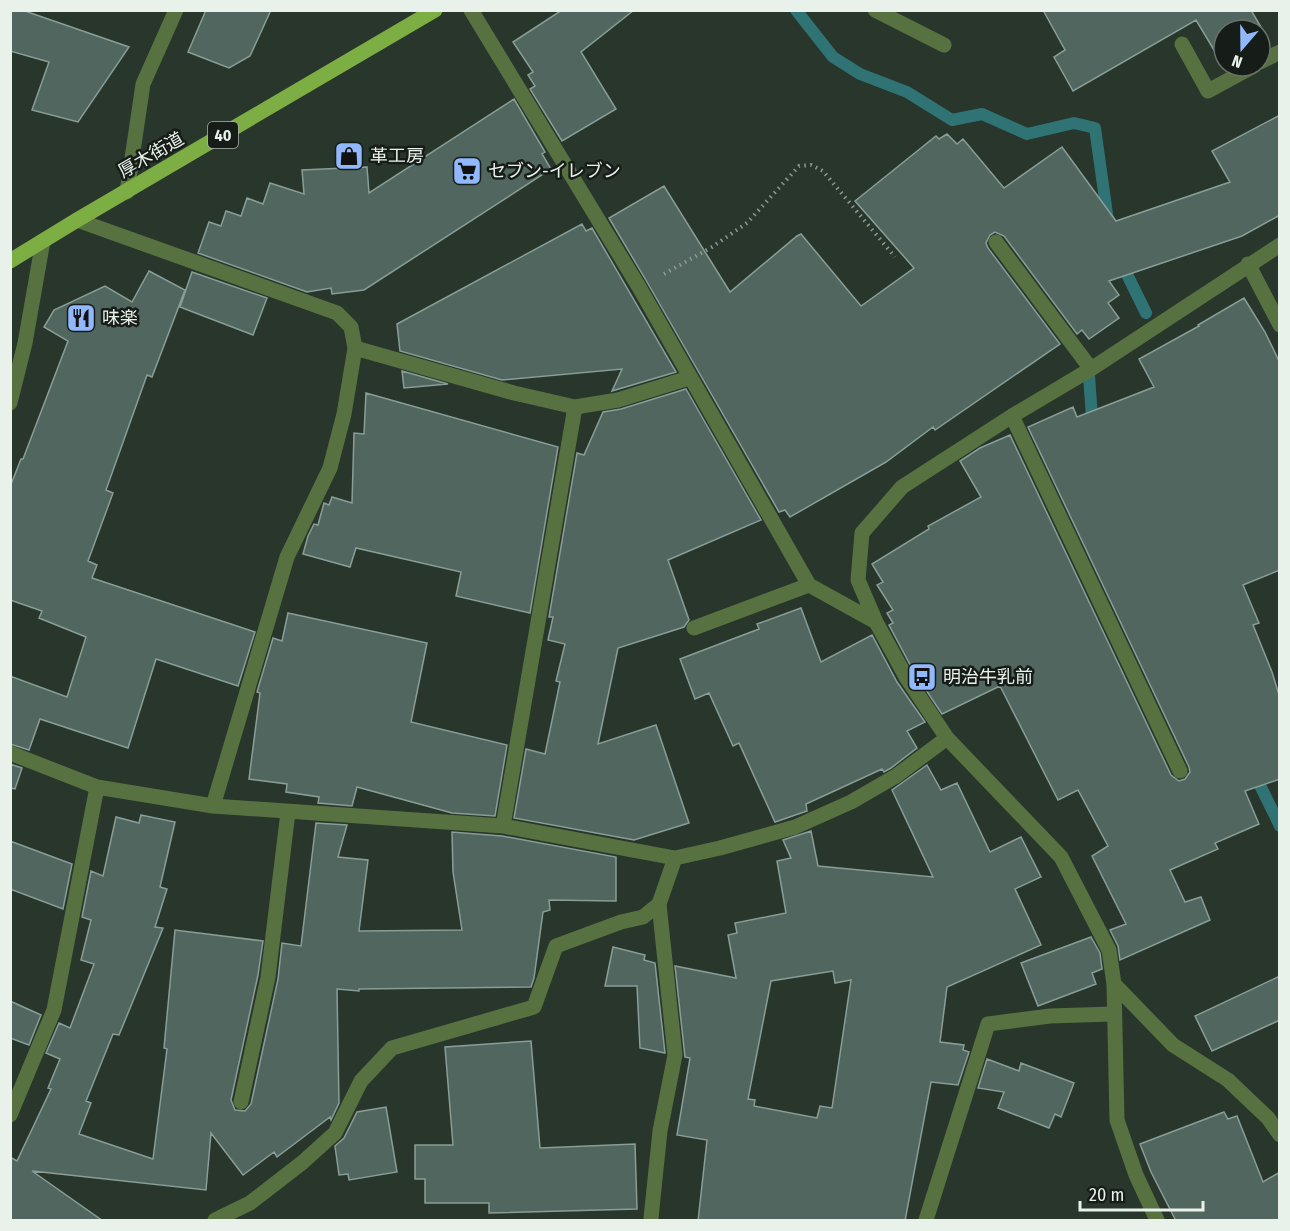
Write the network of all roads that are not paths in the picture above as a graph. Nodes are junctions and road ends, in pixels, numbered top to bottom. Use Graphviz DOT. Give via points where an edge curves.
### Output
graph roads {
  1 [pos="176,10"];
  2 [pos="435,10"];
  3 [pos="471,10"];
  4 [pos="875,10"];
  5 [pos="1182,44"];
  6 [pos="944,45"];
  7 [pos="1232,78"];
  8 [pos="127,192"];
  9 [pos="77,220"];
  10 [pos="43,241"];
  11 [pos="996,243"];
  12 [pos="1280,245"];
  13 [pos="10,261"];
  14 [pos="1248,264"];
  15 [pos="1280,325"];
  16 [pos="356,348"];
  17 [pos="1091,369"];
  18 [pos="689,378"];
  19 [pos="10,403"];
  20 [pos="575,407"];
  21 [pos="1012,416"];
  22 [pos="809,585"];
  23 [pos="876,622"];
  24 [pos="694,628"];
  25 [pos="947,738"];
  26 [pos="10,753"];
  27 [pos="1179,771"];
  28 [pos="97,787"];
  29 [pos="213,806"];
  30 [pos="288,812"];
  31 [pos="503,826"];
  32 [pos="675,858"];
  33 [pos="659,904"];
  34 [pos="1114,984"];
  35 [pos="1113,1014"];
  36 [pos="241,1102"];
  37 [pos="10,1115"];
  38 [pos="1280,1136"];
  39 [pos="651,1218"];
  40 [pos="215,1221"];
  41 [pos="926,1221"];
  42 [pos="1157,1221"];
  1 -- 8 [label="street" via="143,84"];
  2 -- 8 [label="main road, 厚木街道 / 40"];
  3 -- 18 [label="street" via="639,287"];
  4 -- 6 [label="street"];
  5 -- 7 [label="street" via="1208,91"];
  8 -- 9 [label="main road, 厚木街道 / 40"];
  9 -- 10 [label="main road, 厚木街道 / 40"];
  9 -- 16 [label="street" via="337,313 351,327"];
  10 -- 13 [label="main road, 厚木街道 / 40"];
  10 -- 19 [label="street" via="26,343"];
  11 -- 17 [label="street"];
  12 -- 14 [label="street"];
  14 -- 15 [label="street"];
  14 -- 17 [label="street"];
  16 -- 20 [label="street"];
  16 -- 29 [label="street" via="330,468 287,557"];
  17 -- 21 [label="street"];
  18 -- 20 [label="street" via="618,400"];
  18 -- 22 [label="street"];
  20 -- 31 [label="street"];
  21 -- 23 [label="street" via="902,488 862,533 858,580"];
  21 -- 27 [label="street"];
  22 -- 23 [label="street"];
  22 -- 24 [label="street"];
  23 -- 25 [label="street"];
  25 -- 32 [label="street" via="896,776 795,827"];
  25 -- 34 [label="street" via="1061,856 1109,950"];
  26 -- 28 [label="street"];
  28 -- 29 [label="street"];
  28 -- 37 [label="street" via="54,1010"];
  29 -- 30 [label="street"];
  30 -- 31 [label="street"];
  30 -- 36 [label="street" via="268,977"];
  31 -- 32 [label="street"];
  32 -- 33 [label="street"];
  33 -- 39 [label="street" via="675,1055 660,1131"];
  33 -- 40 [label="street" via="643,917 556,946 534,1007 392,1048 361,1081 334,1133 250,1203"];
  34 -- 35 [label="street"];
  34 -- 38 [label="street" via="1173,1045 1228,1080 1268,1118"];
  35 -- 41 [label="street" via="1050,1016 988,1024"];
  35 -- 42 [label="street" via="1117,1120"];
}
